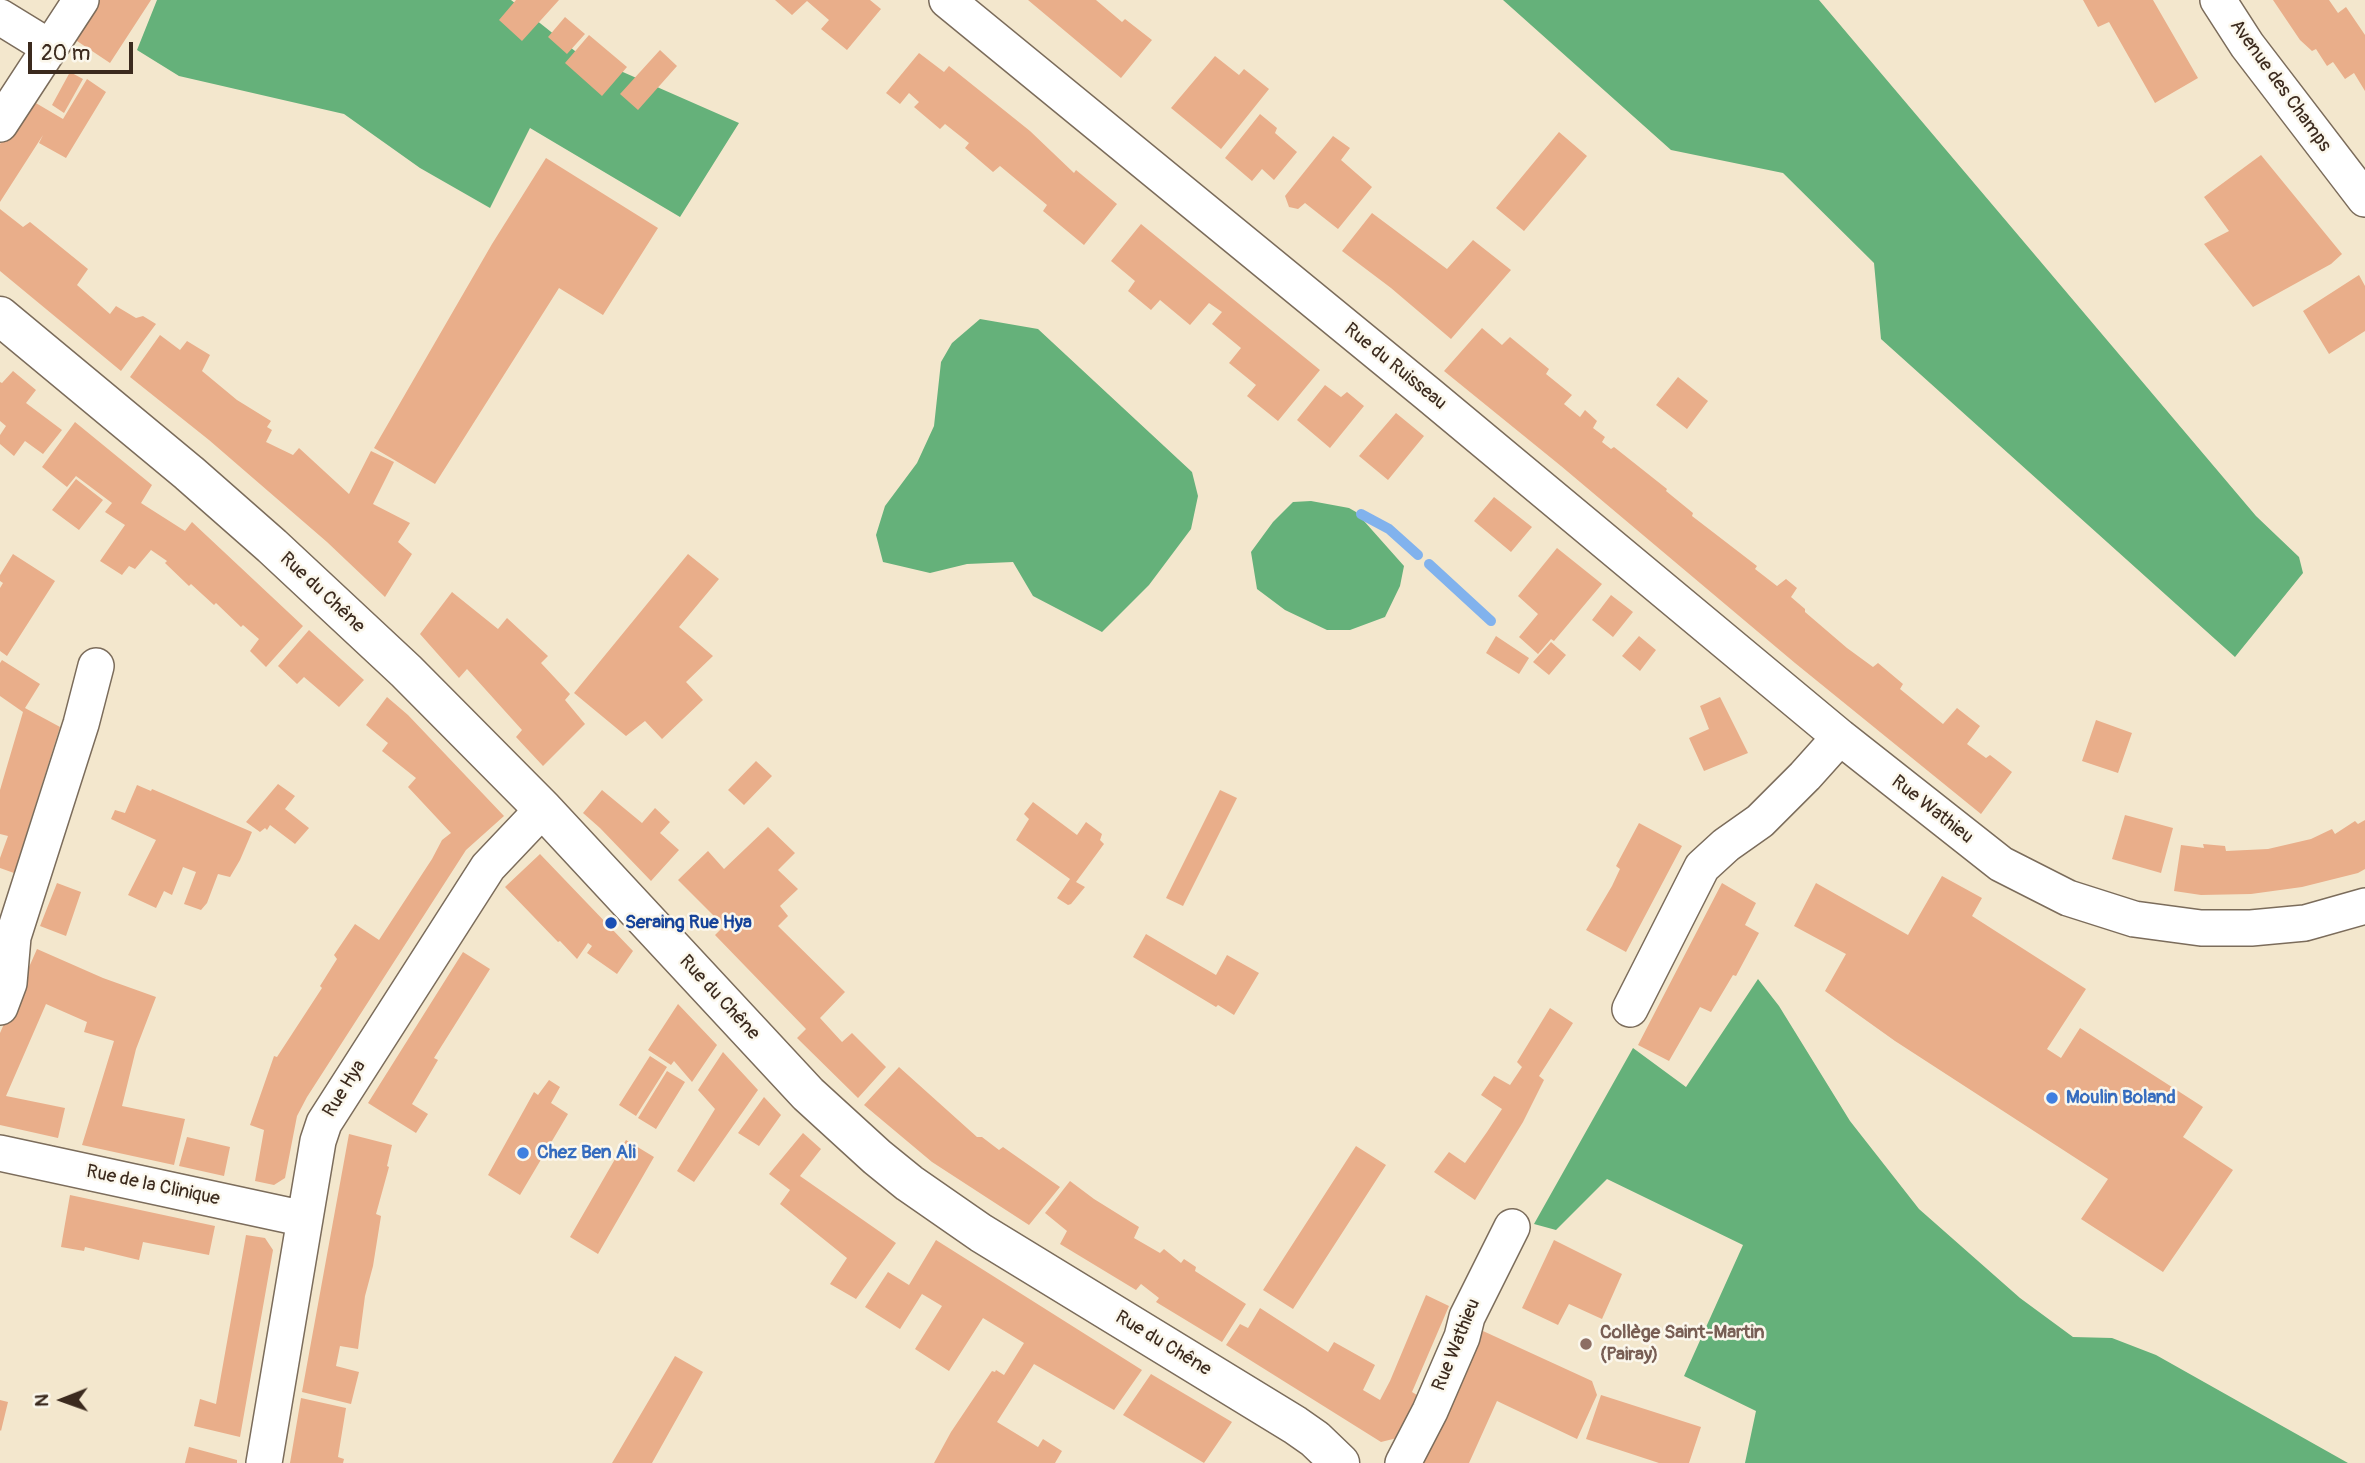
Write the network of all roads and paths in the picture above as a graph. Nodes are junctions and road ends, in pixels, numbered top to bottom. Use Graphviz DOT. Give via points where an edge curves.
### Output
graph roads {
  1 [pos="81,0"];
  2 [pos="947,0"];
  3 [pos="2218,0"];
  4 [pos="0,17"];
  5 [pos="49,47"];
  6 [pos="0,124"];
  7 [pos="2354,172"];
  8 [pos="2365,200"];
  9 [pos="0,316"];
  10 [pos="96,666"];
  11 [pos="1840,737"];
  12 [pos="543,809"];
  13 [pos="2365,906"];
  14 [pos="3,983"];
  15 [pos="1630,1009"];
  16 [pos="0,1153"];
  17 [pos="305,1219"];
  18 [pos="1511,1227"];
  19 [pos="264,1463"];
  20 [pos="1340,1463"];
  21 [pos="1403,1463"];
  1 -- 5 [label="street"];
  2 -- 11 [label="street, Rue du Ruisseau"];
  3 -- 7 [label="street, Avenue des Champs" via="2247,45"];
  4 -- 5 [label="street"];
  5 -- 6 [label="street"];
  7 -- 8 [label="street, Avenue des Champs"];
  9 -- 12 [label="main road, Rue du Chêne" via="272,546 406,671"];
  10 -- 14 [label="street"];
  11 -- 13 [label="street, Rue Wathieu" via="2001,864 2068,898 2134,919 2201,928 2305,923"];
  11 -- 15 [label="street" via="1760,821 1703,867"];
  12 -- 17 [label="street, Rue Hya" via="488,867 324,1123"];
  12 -- 20 [label="main road, Rue du Chêne" via="808,1094 877,1157 981,1233 1295,1425"];
  16 -- 17 [label="street, Rue de la Clinique"];
  17 -- 19 [label="street, Rue Hya"];
  18 -- 21 [label="street, Rue Wathieu"];
}
